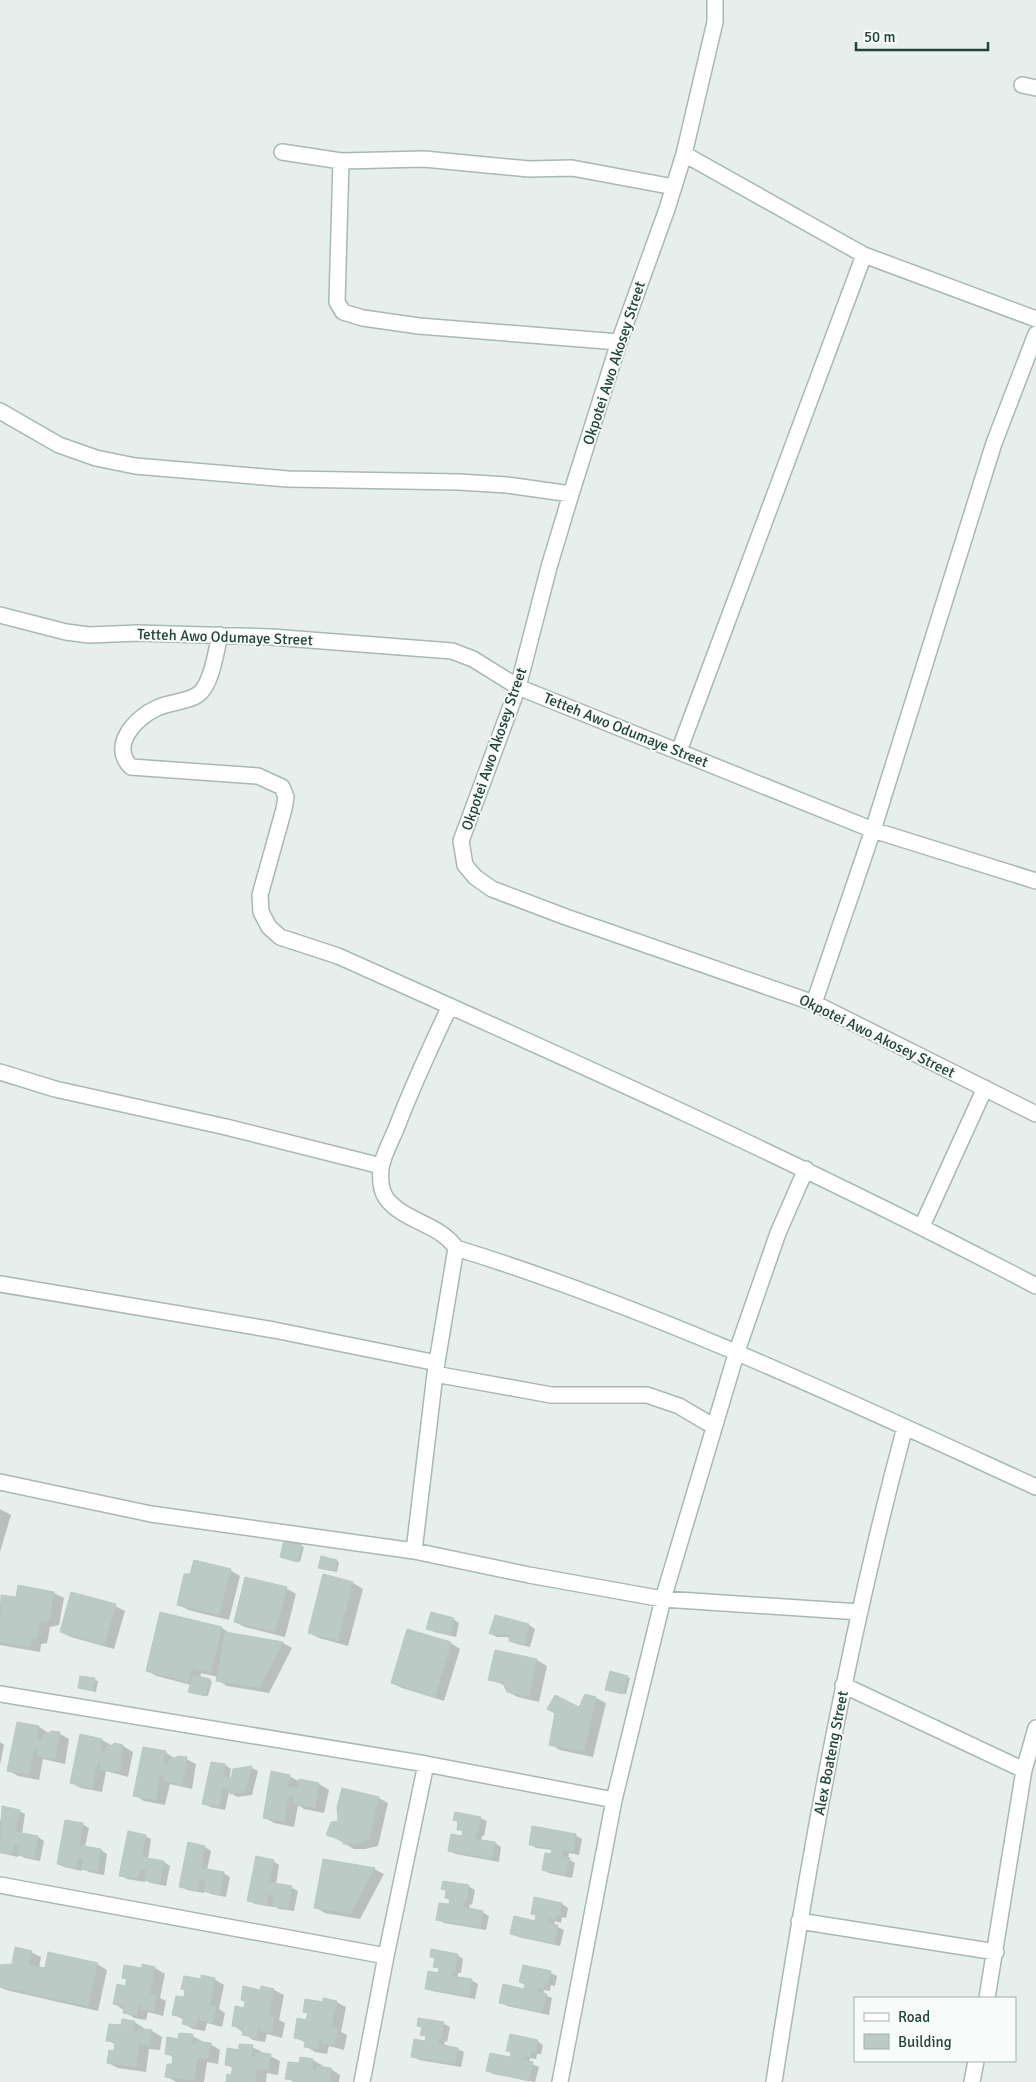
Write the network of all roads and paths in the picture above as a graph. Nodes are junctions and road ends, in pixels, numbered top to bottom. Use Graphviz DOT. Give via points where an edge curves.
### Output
graph roads {
  1 [pos="716,0"];
  2 [pos="282,152"];
  3 [pos="684,154"];
  4 [pos="341,161"];
  5 [pos="674,187"];
  6 [pos="864,254"];
  7 [pos="1036,319"];
  8 [pos="1036,334"];
  9 [pos="619,342"];
  10 [pos="0,411"];
  11 [pos="571,494"];
  12 [pos="0,615"];
  13 [pos="220,635"];
  14 [pos="518,687"];
  15 [pos="679,751"];
  16 [pos="873,830"];
  17 [pos="1036,881"];
  18 [pos="814,1003"];
  19 [pos="450,1006"];
  20 [pos="0,1072"];
  21 [pos="985,1088"];
  22 [pos="1036,1114"];
  23 [pos="381,1166"];
  24 [pos="806,1170"];
  25 [pos="922,1226"];
  26 [pos="456,1248"];
  27 [pos="0,1284"];
  28 [pos="1036,1286"];
  29 [pos="737,1351"];
  30 [pos="436,1369"];
  31 [pos="713,1426"];
  32 [pos="905,1427"];
  33 [pos="0,1482"];
  34 [pos="1036,1487"];
  35 [pos="414,1551"];
  36 [pos="663,1599"];
  37 [pos="860,1612"];
  38 [pos="843,1685"];
  39 [pos="0,1694"];
  40 [pos="1036,1728"];
  41 [pos="426,1764"];
  42 [pos="1024,1770"];
  43 [pos="614,1800"];
  44 [pos="0,1885"];
  45 [pos="799,1921"];
  46 [pos="996,1952"];
  47 [pos="386,1956"];
  48 [pos="987,1997"];
  49 [pos="976,2062"];
  50 [pos="362,2082"];
  51 [pos="560,2082"];
  52 [pos="774,2082"];
  53 [pos="972,2082"];
  1 -- 3 [label="street, Okpotei Awo Akosey Street" via="716,22"];
  2 -- 4 [label="street"];
  3 -- 5 [label="street, Okpotei Awo Akosey Street"];
  3 -- 6 [label="street"];
  4 -- 5 [label="street" via="424,159 529,169 572,168"];
  4 -- 9 [label="street" via="337,302 343,312 419,326"];
  5 -- 9 [label="street, Okpotei Awo Akosey Street"];
  6 -- 7 [label="street"];
  6 -- 15 [label="street"];
  8 -- 16 [label="street" via="994,443"];
  9 -- 11 [label="street, Okpotei Awo Akosey Street"];
  10 -- 11 [label="street" via="59,445 96,458 135,466 288,479 498,485"];
  11 -- 14 [label="street, Okpotei Awo Akosey Street"];
  12 -- 13 [label="street, Tetteh Awo Odumaye Street" via="89,635"];
  13 -- 14 [label="street, Tetteh Awo Odumaye Street" via="271,636 452,651"];
  13 -- 19 [label="street" via="206,687 198,695 156,708 131,727 123,741 124,760 131,767 258,776 282,787 286,797 284,809 260,895 261,912 269,927 280,937 338,956"];
  14 -- 15 [label="street, Tetteh Awo Odumaye Street"];
  14 -- 18 [label="street, Okpotei Awo Akosey Street" via="461,841 465,865 475,877 492,889 566,917"];
  15 -- 16 [label="street, Tetteh Awo Odumaye Street"];
  16 -- 17 [label="street, Tetteh Awo Odumaye Street"];
  16 -- 18 [label="street"];
  18 -- 21 [label="street, Okpotei Awo Akosey Street"];
  19 -- 23 [label="street"];
  19 -- 24 [label="street"];
  20 -- 23 [label="street" via="56,1089"];
  21 -- 22 [label="street, Okpotei Awo Akosey Street"];
  21 -- 25 [label="street"];
  23 -- 26 [label="street" via="381,1187 396,1210 445,1236"];
  24 -- 25 [label="street"];
  24 -- 29 [label="street" via="778,1233"];
  25 -- 28 [label="street"];
  26 -- 29 [label="street" via="579,1290"];
  26 -- 30 [label="street"];
  27 -- 30 [label="street" via="274,1330"];
  29 -- 31 [label="street"];
  29 -- 32 [label="street"];
  30 -- 31 [label="street" via="551,1395 647,1395 679,1406"];
  30 -- 35 [label="street"];
  31 -- 36 [label="street"];
  32 -- 34 [label="street"];
  32 -- 37 [label="street, Alex Boateng Street" via="881,1514"];
  33 -- 35 [label="street" via="151,1514"];
  35 -- 36 [label="street"];
  36 -- 37 [label="street"];
  36 -- 43 [label="street"];
  37 -- 38 [label="street, Alex Boateng Street"];
  38 -- 42 [label="street"];
  38 -- 45 [label="street, Alex Boateng Street"];
  39 -- 41 [label="street"];
  40 -- 42 [label="street"];
  41 -- 43 [label="street"];
  41 -- 47 [label="street"];
  42 -- 46 [label="street"];
  43 -- 51 [label="street"];
  44 -- 47 [label="street"];
  45 -- 46 [label="street"];
  45 -- 52 [label="street, Alex Boateng Street"];
  46 -- 48 [label="street"];
  47 -- 50 [label="street"];
  49 -- 53 [label="street"];
}
